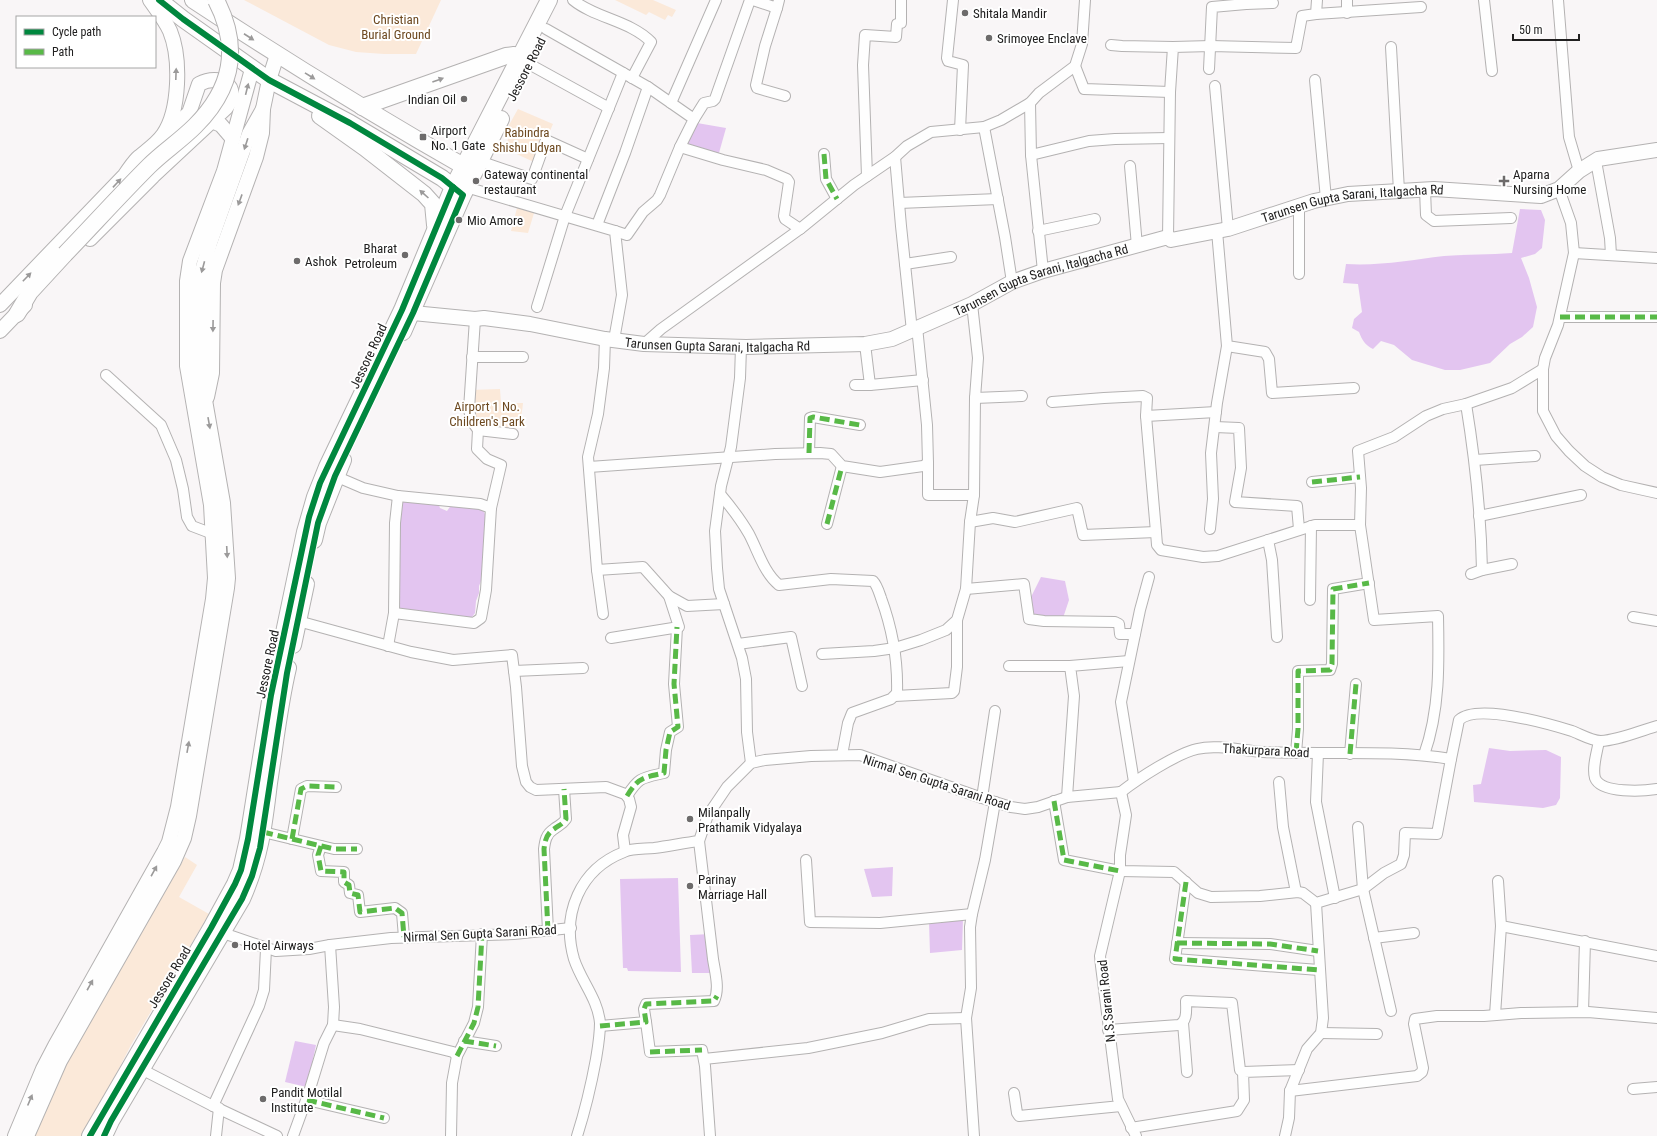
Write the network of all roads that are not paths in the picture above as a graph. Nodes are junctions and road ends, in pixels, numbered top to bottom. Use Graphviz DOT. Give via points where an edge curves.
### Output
graph roads {
  1 [pos="150,0"];
  2 [pos="159,0"];
  3 [pos="193,0"];
  4 [pos="216,0"];
  5 [pos="549,0"];
  6 [pos="560,0"];
  7 [pos="573,0"];
  8 [pos="716,0"];
  9 [pos="751,0"];
  10 [pos="901,0"];
  11 [pos="953,0"];
  12 [pos="1085,0"];
  13 [pos="1317,0"];
  14 [pos="1347,0"];
  15 [pos="1484,0"];
  16 [pos="1558,0"];
  17 [pos="1246,2"];
  18 [pos="1273,3"];
  19 [pos="778,4"];
  20 [pos="1421,7"];
  21 [pos="1347,12"];
  22 [pos="1316,14"];
  23 [pos="546,28"];
  24 [pos="1112,44"];
  25 [pos="1211,46"];
  26 [pos="1173,47"];
  27 [pos="1391,47"];
  28 [pos="277,55"];
  29 [pos="524,61"];
  30 [pos="1075,66"];
  31 [pos="252,69"];
  32 [pos="1209,69"];
  33 [pos="1492,71"];
  34 [pos="628,76"];
  35 [pos="269,80"];
  36 [pos="1315,80"];
  37 [pos="1215,86"];
  38 [pos="648,87"];
  39 [pos="1170,92"];
  40 [pos="302,96"];
  41 [pos="785,96"];
  42 [pos="672,103"];
  43 [pos="1030,103"];
  44 [pos="362,107"];
  45 [pos="609,108"];
  46 [pos="694,119"];
  47 [pos="212,121"];
  48 [pos="984,127"];
  49 [pos="960,130"];
  50 [pos="163,136"];
  51 [pos="1170,138"];
  52 [pos="233,139"];
  53 [pos="680,146"];
  54 [pos="1657,150"];
  55 [pos="824,154"];
  56 [pos="1031,155"];
  57 [pos="895,157"];
  58 [pos="588,159"];
  59 [pos="1596,161"];
  60 [pos="472,166"];
  61 [pos="1130,166"];
  62 [pos="1579,171"];
  63 [pos="867,176"];
  64 [pos="1560,189"];
  65 [pos="460,190"];
  66 [pos="1425,190"];
  67 [pos="1399,191"];
  68 [pos="837,198"];
  69 [pos="998,199"];
  70 [pos="1326,199"];
  71 [pos="899,203"];
  72 [pos="1299,206"];
  73 [pos="565,216"];
  74 [pos="1511,218"];
  75 [pos="1095,219"];
  76 [pos="597,225"];
  77 [pos="436,229"];
  78 [pos="800,229"];
  79 [pos="1223,230"];
  80 [pos="615,231"];
  81 [pos="1038,231"];
  82 [pos="1168,237"];
  83 [pos="1137,246"];
  84 [pos="1574,253"];
  85 [pos="1611,255"];
  86 [pos="951,257"];
  87 [pos="1657,258"];
  88 [pos="905,264"];
  89 [pos="1043,271"];
  90 [pos="1300,274"];
  91 [pos="1012,282"];
  92 [pos="972,304"];
  93 [pos="0,305"];
  94 [pos="537,307"];
  95 [pos="413,313"];
  96 [pos="17,314"];
  97 [pos="1657,316"];
  98 [pos="1560,317"];
  99 [pos="475,319"];
  100 [pos="915,329"];
  101 [pos="0,331"];
  102 [pos="610,339"];
  103 [pos="644,344"];
  104 [pos="865,344"];
  105 [pos="1227,346"];
  106 [pos="741,347"];
  107 [pos="472,357"];
  108 [pos="523,357"];
  109 [pos="1543,369"];
  110 [pos="106,375"];
  111 [pos="923,380"];
  112 [pos="855,385"];
  113 [pos="870,385"];
  114 [pos="1354,388"];
  115 [pos="1022,396"];
  116 [pos="975,398"];
  117 [pos="1052,402"];
  118 [pos="1466,404"];
  119 [pos="1216,412"];
  120 [pos="1146,416"];
  121 [pos="860,425"];
  122 [pos="1215,427"];
  123 [pos="478,430"];
  124 [pos="513,434"];
  125 [pos="809,453"];
  126 [pos="1535,456"];
  127 [pos="728,457"];
  128 [pos="1475,460"];
  129 [pos="928,463"];
  130 [pos="842,466"];
  131 [pos="589,467"];
  132 [pos="335,476"];
  133 [pos="1360,478"];
  134 [pos="1312,482"];
  135 [pos="1657,493"];
  136 [pos="720,494"];
  137 [pos="974,495"];
  138 [pos="1581,495"];
  139 [pos="398,496"];
  140 [pos="491,508"];
  141 [pos="1479,516"];
  142 [pos="970,522"];
  143 [pos="827,524"];
  144 [pos="1360,525"];
  145 [pos="1311,526"];
  146 [pos="1210,529"];
  147 [pos="1299,529"];
  148 [pos="1156,532"];
  149 [pos="213,534"];
  150 [pos="1268,540"];
  151 [pos="1512,564"];
  152 [pos="597,570"];
  153 [pos="1482,570"];
  154 [pos="1471,574"];
  155 [pos="1149,578"];
  156 [pos="1369,583"];
  157 [pos="966,588"];
  158 [pos="669,596"];
  159 [pos="1310,600"];
  160 [pos="724,604"];
  161 [pos="394,614"];
  162 [pos="603,614"];
  163 [pos="1633,617"];
  164 [pos="957,620"];
  165 [pos="298,621"];
  166 [pos="1657,621"];
  167 [pos="677,627"];
  168 [pos="1135,634"];
  169 [pos="1277,637"];
  170 [pos="611,638"];
  171 [pos="738,644"];
  172 [pos="388,646"];
  173 [pos="895,648"];
  174 [pos="822,654"];
  175 [pos="1129,662"];
  176 [pos="1009,666"];
  177 [pos="1070,666"];
  178 [pos="583,668"];
  179 [pos="514,671"];
  180 [pos="1356,684"];
  181 [pos="802,686"];
  182 [pos="895,696"];
  183 [pos="995,711"];
  184 [pos="1657,726"];
  185 [pos="1599,741"];
  186 [pos="1296,753"];
  187 [pos="1318,753"];
  188 [pos="1350,754"];
  189 [pos="842,755"];
  190 [pos="1424,755"];
  191 [pos="1451,759"];
  192 [pos="751,763"];
  193 [pos="1134,782"];
  194 [pos="1279,782"];
  195 [pos="336,787"];
  196 [pos="564,789"];
  197 [pos="1657,789"];
  198 [pos="1121,792"];
  199 [pos="627,796"];
  200 [pos="1067,797"];
  201 [pos="982,798"];
  202 [pos="1054,801"];
  203 [pos="995,802"];
  204 [pos="1358,827"];
  205 [pos="263,832"];
  206 [pos="292,839"];
  207 [pos="699,841"];
  208 [pos="321,846"];
  209 [pos="357,849"];
  210 [pos="625,851"];
  211 [pos="806,860"];
  212 [pos="1120,871"];
  213 [pos="1498,881"];
  214 [pos="1186,882"];
  215 [pos="1363,889"];
  216 [pos="1296,892"];
  217 [pos="1335,898"];
  218 [pos="1316,903"];
  219 [pos="972,914"];
  220 [pos="1501,926"];
  221 [pos="571,928"];
  222 [pos="548,930"];
  223 [pos="216,931"];
  224 [pos="1414,933"];
  225 [pos="482,934"];
  226 [pos="404,937"];
  227 [pos="1374,938"];
  228 [pos="1585,941"];
  229 [pos="1177,943"];
  230 [pos="330,945"];
  231 [pos="266,949"];
  232 [pos="1318,951"];
  233 [pos="1657,956"];
  234 [pos="1319,970"];
  235 [pos="1391,1011"];
  236 [pos="1583,1012"];
  237 [pos="1495,1015"];
  238 [pos="966,1018"];
  239 [pos="1657,1018"];
  240 [pos="646,1022"];
  241 [pos="1183,1023"];
  242 [pos="333,1025"];
  243 [pos="600,1026"];
  244 [pos="1108,1030"];
  245 [pos="1320,1033"];
  246 [pos="1377,1034"];
  247 [pos="464,1041"];
  248 [pos="496,1046"];
  249 [pos="457,1056"];
  250 [pos="704,1058"];
  251 [pos="141,1069"];
  252 [pos="1299,1070"];
  253 [pos="1187,1072"];
  254 [pos="1243,1072"];
  255 [pos="1657,1087"];
  256 [pos="1632,1088"];
  257 [pos="1290,1091"];
  258 [pos="1014,1093"];
  259 [pos="307,1100"];
  260 [pos="1121,1106"];
  261 [pos="216,1107"];
  262 [pos="384,1118"];
  263 [pos="1134,1132"];
  264 [pos="15,1136"];
  265 [pos="27,1136"];
  266 [pos="90,1136"];
  267 [pos="104,1136"];
  268 [pos="216,1136"];
  269 [pos="277,1136"];
  270 [pos="293,1136"];
  271 [pos="451,1136"];
  272 [pos="577,1136"];
  273 [pos="710,1136"];
  274 [pos="974,1136"];
  275 [pos="1285,1136"];
  50 -- 1 [label="street, one-way" via="172,116 177,68 170,30"];
  2 -- 31 [label="main road"];
  3 -- 28 [label="main road, one-way"];
  4 -- 96 [label="main road, bridge" via="225,21 230,49 226,80 216,101 194,127 150,165 65,254 30,292"];
  5 -- 29 [label="main road, Jessore Road"];
  6 -- 23 [label="main road, Jessore Road"];
  7 -- 34 [label="street" via="588,10 632,29 651,42"];
  8 -- 42 [label="street"];
  9 -- 19 [label="street"];
  9 -- 46 [label="street" via="714,99 711,103 704,103"];
  10 -- 63 [label="street" via="901,23 897,24 896,37 865,35 863,65"];
  11 -- 49 [label="street" via="947,58 948,61 963,65"];
  12 -- 30 [label="street" via="1082,44"];
  13 -- 22 [label="street"];
  14 -- 21 [label="street"];
  15 -- 33 [label="street"];
  16 -- 62 [label="street" via="1569,137"];
  17 -- 18 [label="street"];
  17 -- 25 [label="street" via="1212,7"];
  19 -- 41 [label="street" via="764,46 756,85 757,88"];
  20 -- 21 [label="street"];
  21 -- 22 [label="street"];
  22 -- 25 [label="street" via="1302,16 1296,48"];
  23 -- 29 [label="main road, Jessore Road"];
  23 -- 34 [label="street"];
  24 -- 26 [label="street"];
  25 -- 26 [label="street"];
  25 -- 32 [label="street"];
  26 -- 39 [label="street"];
  27 -- 67 [label="street"];
  28 -- 35 [label="street"];
  28 -- 44 [label="main road, one-way"];
  44 -- 29 [label="main road, one-way" via="506,56 514,56"];
  29 -- 45 [label="street"];
  29 -- 60 [label="main road, Jessore Road" via="492,113"];
  30 -- 39 [label="street" via="1084,89"];
  30 -- 43 [label="street" via="1039,93"];
  31 -- 35 [label="main road"];
  52 -- 31 [label="street, one-way"];
  34 -- 38 [label="street"];
  34 -- 45 [label="street"];
  35 -- 40 [label="main road"];
  35 -- 265 [label="street, one-way" via="263,109 249,134 202,269 198,354 223,503 227,588 188,822 174,861 60,1061"];
  36 -- 70 [label="street"];
  37 -- 79 [label="street"];
  38 -- 42 [label="street"];
  38 -- 76 [label="street"];
  39 -- 51 [label="street"];
  40 -- 65 [label="main road"];
  77 -- 40 [label="main road, one-way" via="434,209 424,194 319,116"];
  42 -- 46 [label="street"];
  43 -- 48 [label="street"];
  43 -- 56 [label="street"];
  44 -- 60 [label="main road"];
  45 -- 58 [label="street"];
  46 -- 53 [label="street"];
  47 -- 50 [label="street" via="226,108 232,96 228,86 217,78 199,84 189,113"];
  47 -- 52 [label="street" via="221,125"];
  47 -- 96 [label="street" via="153,176"];
  48 -- 49 [label="street"];
  48 -- 69 [label="street"];
  49 -- 57 [label="street" via="931,132 907,146"];
  93 -- 50 [label="street, one-way" via="125,175 137,159"];
  51 -- 56 [label="street" via="1089,141"];
  51 -- 82 [label="street"];
  52 -- 149 [label="street" via="224,171 190,261 187,281 187,366 209,495"];
  53 -- 78 [label="street" via="766,170 787,179 789,182 784,216"];
  53 -- 80 [label="street" via="657,200 643,212 627,235"];
  54 -- 59 [label="street, Tarunsen Gupta Sarani, Italgacha Rd"];
  55 -- 68 [label="street" via="826,179"];
  56 -- 81 [label="street"];
  57 -- 63 [label="street"];
  57 -- 71 [label="street"];
  58 -- 60 [label="street" via="546,140 532,178"];
  58 -- 73 [label="street"];
  59 -- 62 [label="street, Tarunsen Gupta Sarani, Italgacha Rd"];
  59 -- 85 [label="street"];
  60 -- 65 [label="main road, Jessore Road"];
  61 -- 83 [label="street"];
  62 -- 64 [label="street, Tarunsen Gupta Sarani, Italgacha Rd"];
  63 -- 68 [label="street"];
  64 -- 66 [label="street, Tarunsen Gupta Sarani, Italgacha Rd" via="1541,196"];
  64 -- 84 [label="street" via="1571,223"];
  65 -- 73 [label="street"];
  65 -- 77 [label="main road, Jessore Road"];
  65 -- 95 [label="main road, Jessore Road"];
  66 -- 67 [label="street, Tarunsen Gupta Sarani, Italgacha Rd"];
  66 -- 74 [label="street" via="1426,215 1434,221"];
  67 -- 70 [label="street, Tarunsen Gupta Sarani, Italgacha Rd" via="1348,194"];
  68 -- 78 [label="street"];
  69 -- 71 [label="street"];
  69 -- 91 [label="street"];
  70 -- 72 [label="street, Tarunsen Gupta Sarani, Italgacha Rd"];
  71 -- 88 [label="street"];
  72 -- 79 [label="street, Tarunsen Gupta Sarani, Italgacha Rd"];
  72 -- 90 [label="street"];
  73 -- 76 [label="street"];
  73 -- 94 [label="street"];
  75 -- 81 [label="street"];
  76 -- 80 [label="street"];
  77 -- 223 [label="main road, Jessore Road" via="402,310 315,497 305,532 271,695 244,856"];
  78 -- 103 [label="street"];
  79 -- 82 [label="street, Tarunsen Gupta Sarani, Italgacha Rd" via="1172,240"];
  79 -- 105 [label="street"];
  80 -- 102 [label="street" via="622,295"];
  81 -- 89 [label="street"];
  82 -- 83 [label="street, Tarunsen Gupta Sarani, Italgacha Rd"];
  83 -- 89 [label="street, Tarunsen Gupta Sarani, Italgacha Rd"];
  84 -- 85 [label="street"];
  84 -- 98 [label="street"];
  85 -- 87 [label="street"];
  86 -- 88 [label="street"];
  88 -- 100 [label="street"];
  89 -- 91 [label="street, Tarunsen Gupta Sarani, Italgacha Rd"];
  91 -- 92 [label="street, Tarunsen Gupta Sarani, Italgacha Rd"];
  92 -- 100 [label="street, Tarunsen Gupta Sarani, Italgacha Rd"];
  92 -- 116 [label="street" via="978,358"];
  95 -- 99 [label="street, Tarunsen Gupta Sarani, Italgacha Rd"];
  95 -- 132 [label="main road, Jessore Road"];
  96 -- 101 [label="street"];
  97 -- 98 [label="street"];
  98 -- 109 [label="street"];
  99 -- 102 [label="street, Tarunsen Gupta Sarani, Italgacha Rd" via="530,324"];
  99 -- 107 [label="street"];
  100 -- 104 [label="street, Tarunsen Gupta Sarani, Italgacha Rd" via="892,339"];
  100 -- 111 [label="street"];
  102 -- 103 [label="street, Tarunsen Gupta Sarani, Italgacha Rd"];
  102 -- 131 [label="street" via="588,457"];
  103 -- 106 [label="street, Tarunsen Gupta Sarani, Italgacha Rd"];
  104 -- 106 [label="street, Tarunsen Gupta Sarani, Italgacha Rd"];
  104 -- 113 [label="street"];
  105 -- 114 [label="street" via="1265,352 1269,359 1272,393"];
  105 -- 119 [label="street"];
  106 -- 127 [label="street" via="739,384"];
  107 -- 108 [label="street"];
  107 -- 123 [label="street" via="469,410 471,420"];
  109 -- 118 [label="street" via="1512,388"];
  109 -- 135 [label="street" via="1543,411 1556,436 1569,451 1602,477"];
  110 -- 149 [label="street" via="161,425 176,460 187,517 192,526"];
  111 -- 113 [label="street"];
  111 -- 129 [label="street"];
  112 -- 113 [label="street"];
  115 -- 116 [label="street"];
  116 -- 137 [label="street"];
  117 -- 120 [label="street" via="1143,396 1147,398"];
  118 -- 128 [label="street"];
  118 -- 133 [label="street" via="1426,416 1394,436 1358,451"];
  119 -- 120 [label="street"];
  119 -- 122 [label="street"];
  120 -- 148 [label="street"];
  121 -- 125 [label="street" via="810,418"];
  122 -- 146 [label="street" via="1211,453 1213,499"];
  122 -- 147 [label="street" via="1239,428 1241,468 1235,502 1297,506"];
  123 -- 124 [label="street"];
  123 -- 140 [label="street" via="477,449 487,459 501,465"];
  125 -- 127 [label="street"];
  125 -- 130 [label="street" via="831,454"];
  126 -- 128 [label="street"];
  127 -- 131 [label="street"];
  127 -- 136 [label="street"];
  128 -- 141 [label="street"];
  129 -- 130 [label="street" via="923,466 880,472"];
  129 -- 137 [label="street" via="928,494"];
  130 -- 143 [label="street"];
  131 -- 152 [label="street"];
  132 -- 139 [label="street" via="363,488"];
  132 -- 165 [label="main road, Jessore Road" via="318,523"];
  133 -- 134 [label="street"];
  133 -- 144 [label="street"];
  136 -- 160 [label="street" via="716,531 717,568 719,589"];
  136 -- 173 [label="street" via="749,534 771,578 779,585 831,579 873,581 888,616"];
  137 -- 142 [label="street"];
  138 -- 141 [label="street"];
  139 -- 140 [label="street" via="480,504"];
  139 -- 161 [label="street" via="395,523"];
  140 -- 161 [label="street" via="486,590 481,618 474,623"];
  141 -- 153 [label="street"];
  142 -- 148 [label="street" via="993,518 1015,522 1077,508 1083,535"];
  142 -- 157 [label="street"];
  144 -- 145 [label="street"];
  144 -- 156 [label="street"];
  145 -- 147 [label="street"];
  145 -- 159 [label="street"];
  147 -- 150 [label="street"];
  148 -- 150 [label="street" via="1161,550 1203,557 1230,553"];
  264 -- 149 [label="street, one-way" via="55,1046 169,842 179,799 213,599"];
  150 -- 169 [label="street" via="1272,560"];
  151 -- 153 [label="street"];
  152 -- 158 [label="street" via="643,568"];
  152 -- 162 [label="street"];
  153 -- 154 [label="street"];
  155 -- 168 [label="street"];
  156 -- 186 [label="street" via="1333,589 1330,670 1298,671"];
  156 -- 190 [label="street" via="1374,620 1438,616 1437,697"];
  157 -- 164 [label="street"];
  157 -- 168 [label="street" via="1024,584 1029,619 1115,622 1119,624 1120,634"];
  158 -- 160 [label="street" via="688,606"];
  158 -- 167 [label="street"];
  160 -- 171 [label="street"];
  161 -- 172 [label="street"];
  163 -- 166 [label="street"];
  164 -- 173 [label="street" via="946,630"];
  164 -- 182 [label="street" via="954,691"];
  165 -- 172 [label="street"];
  165 -- 205 [label="main road, Jessore Road" via="285,680"];
  167 -- 170 [label="street"];
  167 -- 199 [label="street" via="674,684 678,727 670,732 664,773 642,779"];
  168 -- 175 [label="street"];
  171 -- 181 [label="street" via="791,637"];
  171 -- 192 [label="street" via="746,679 747,732"];
  172 -- 179 [label="street" via="453,660 512,655"];
  173 -- 174 [label="street"];
  173 -- 182 [label="street" via="898,689"];
  175 -- 177 [label="street"];
  175 -- 193 [label="street" via="1121,702"];
  176 -- 177 [label="street"];
  177 -- 200 [label="street" via="1074,696"];
  178 -- 179 [label="street"];
  179 -- 196 [label="street" via="522,766 526,782 536,790"];
  180 -- 188 [label="street"];
  182 -- 189 [label="street" via="852,713"];
  183 -- 201 [label="street"];
  184 -- 185 [label="street"];
  185 -- 191 [label="street" via="1538,721 1493,714 1474,714 1459,720"];
  185 -- 197 [label="street" via="1594,767 1596,779 1601,784 1610,789"];
  186 -- 187 [label="street, Thakurpara Road"];
  186 -- 193 [label="street, Thakurpara Road" via="1197,749 1170,760"];
  187 -- 188 [label="street, Thakurpara Road"];
  187 -- 217 [label="street" via="1316,802"];
  188 -- 190 [label="street, Thakurpara Road"];
  189 -- 192 [label="street, Nirmal Sen Gupta Sarani Road"];
  189 -- 201 [label="street, Nirmal Sen Gupta Sarani Road" via="860,755"];
  190 -- 191 [label="street, Thakurpara Road"];
  191 -- 215 [label="street" via="1437,834 1405,833 1401,864"];
  192 -- 207 [label="street" via="727,787 708,815"];
  193 -- 198 [label="street, Thakurpara Road"];
  194 -- 216 [label="street" via="1283,827"];
  195 -- 206 [label="street" via="307,786 301,789"];
  196 -- 199 [label="street" via="606,787"];
  196 -- 222 [label="street" via="566,819 546,836 544,849"];
  198 -- 200 [label="street, Nirmal Sen Gupta Sarani Road"];
  198 -- 212 [label="street, N.S.Sarani Road" via="1126,815"];
  199 -- 210 [label="street" via="631,807 623,835"];
  200 -- 202 [label="street, Nirmal Sen Gupta Sarani Road"];
  201 -- 203 [label="street, Nirmal Sen Gupta Sarani Road"];
  202 -- 203 [label="street, Nirmal Sen Gupta Sarani Road" via="1025,809"];
  202 -- 212 [label="street" via="1064,860"];
  203 -- 219 [label="street"];
  204 -- 215 [label="street"];
  205 -- 206 [label="street"];
  205 -- 223 [label="main road, Jessore Road" via="252,876 242,899"];
  206 -- 208 [label="street"];
  207 -- 210 [label="street, Nirmal Sen Gupta Sarani Road"];
  207 -- 240 [label="street" via="717,996 714,1001 646,1004"];
  208 -- 209 [label="street"];
  208 -- 226 [label="street" via="318,855 321,871 344,872 344,882 349,885 350,893 358,895 360,912 395,908 402,913"];
  210 -- 221 [label="street, Nirmal Sen Gupta Sarani Road" via="603,862 590,874 577,895 570,918"];
  211 -- 219 [label="street" via="810,922 880,923"];
  212 -- 214 [label="street" via="1174,872"];
  212 -- 244 [label="street, N.S.Sarani Road" via="1100,956"];
  213 -- 220 [label="street"];
  214 -- 216 [label="street" via="1198,893 1211,897"];
  214 -- 229 [label="street"];
  215 -- 217 [label="street"];
  215 -- 227 [label="street"];
  216 -- 218 [label="street" via="1303,893"];
  217 -- 218 [label="street"];
  218 -- 232 [label="street"];
  219 -- 238 [label="street" via="971,988"];
  220 -- 228 [label="street"];
  220 -- 237 [label="street"];
  221 -- 222 [label="street, Nirmal Sen Gupta Sarani Road"];
  221 -- 243 [label="street" via="574,959 596,1006"];
  222 -- 225 [label="street, Nirmal Sen Gupta Sarani Road"];
  223 -- 231 [label="street, Nirmal Sen Gupta Sarani Road"];
  223 -- 251 [label="main road, Jessore Road"];
  223 -- 266 [label="main road, Jessore Road"];
  224 -- 227 [label="street"];
  225 -- 226 [label="street, Nirmal Sen Gupta Sarani Road"];
  225 -- 247 [label="street" via="478,1007 474,1023"];
  226 -- 230 [label="street, Nirmal Sen Gupta Sarani Road"];
  227 -- 235 [label="street"];
  228 -- 233 [label="street"];
  228 -- 236 [label="street"];
  229 -- 232 [label="street" via="1270,944"];
  229 -- 234 [label="street" via="1175,959"];
  230 -- 231 [label="street, Nirmal Sen Gupta Sarani Road" via="309,949"];
  230 -- 242 [label="street"];
  231 -- 261 [label="street" via="264,990 259,1006"];
  232 -- 234 [label="street"];
  234 -- 245 [label="street" via="1323,1018"];
  236 -- 237 [label="street"];
  236 -- 239 [label="street"];
  237 -- 257 [label="street" via="1415,1019 1423,1068 1417,1076"];
  238 -- 250 [label="street" via="929,1019 882,1033 808,1048"];
  238 -- 274 [label="street"];
  240 -- 243 [label="street"];
  240 -- 250 [label="street" via="650,1052 702,1050"];
  241 -- 244 [label="street"];
  241 -- 253 [label="street"];
  241 -- 254 [label="street" via="1186,1000 1232,1003 1240,1070"];
  242 -- 249 [label="street" via="360,1029 453,1052"];
  242 -- 259 [label="street" via="324,1043"];
  243 -- 272 [label="street" via="588,1100"];
  244 -- 260 [label="street, N.S.Sarani Road"];
  245 -- 246 [label="street"];
  245 -- 252 [label="street" via="1307,1050"];
  247 -- 248 [label="street"];
  247 -- 249 [label="street"];
  249 -- 271 [label="street" via="452,1083"];
  250 -- 273 [label="street"];
  251 -- 261 [label="street"];
  251 -- 267 [label="main road, Jessore Road"];
  252 -- 254 [label="street"];
  252 -- 257 [label="street"];
  254 -- 263 [label="street" via="1244,1100 1236,1111"];
  255 -- 256 [label="street"];
  257 -- 275 [label="street"];
  258 -- 260 [label="street" via="1019,1116"];
  259 -- 262 [label="street"];
  259 -- 270 [label="street"];
  260 -- 263 [label="street, N.S.Sarani Road"];
  261 -- 268 [label="street"];
  261 -- 269 [label="street"];
}
